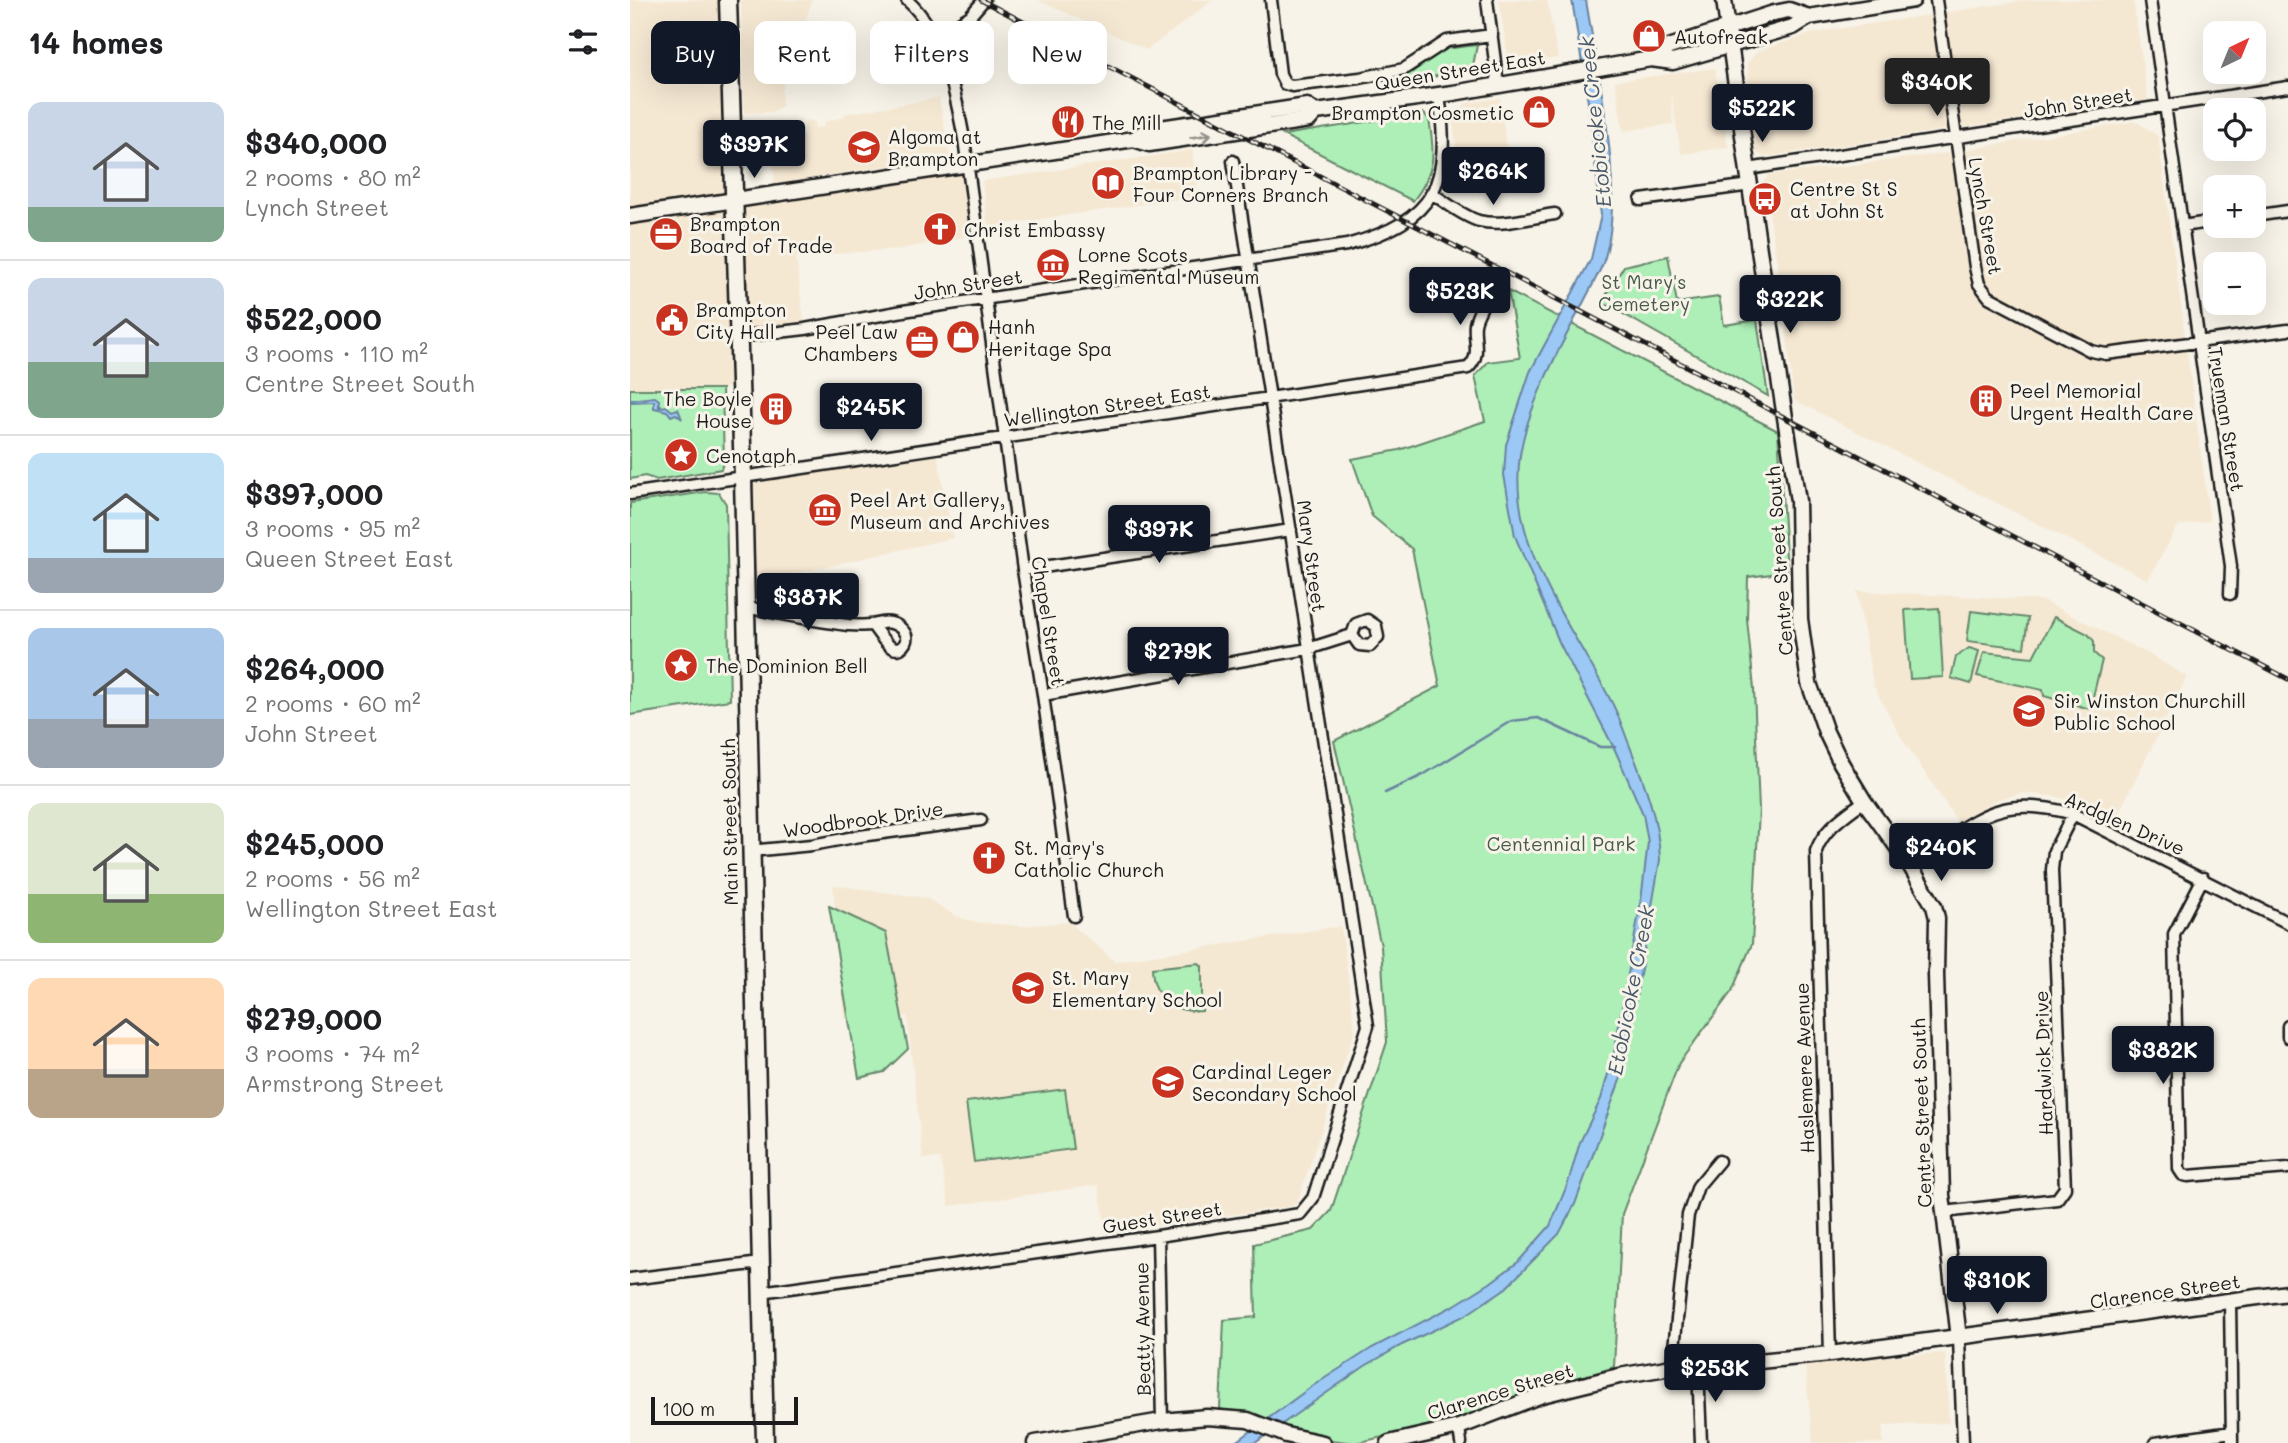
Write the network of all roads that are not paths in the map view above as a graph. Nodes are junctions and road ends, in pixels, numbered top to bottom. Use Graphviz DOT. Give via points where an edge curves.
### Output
graph roads {
  1 [pos="728,0"];
  2 [pos="907,0"];
  3 [pos="984,0"];
  4 [pos="1271,0"];
  5 [pos="1487,0"];
  6 [pos="1724,0"];
  7 [pos="1913,0"];
  8 [pos="1936,0"];
  9 [pos="2150,0"];
  10 [pos="1809,18"];
  11 [pos="926,21"];
  12 [pos="962,21"];
  13 [pos="1728,28"];
  14 [pos="1492,35"];
  15 [pos="1730,45"];
  16 [pos="1650,59"];
  17 [pos="951,84"];
  18 [pos="1498,85"];
  19 [pos="2288,87"];
  20 [pos="1439,94"];
  21 [pos="2164,107"];
  22 [pos="1955,138"];
  23 [pos="1233,161"];
  24 [pos="967,165"];
  25 [pos="1748,169"];
  26 [pos="1751,185"];
  27 [pos="1432,193"];
  28 [pos="1640,200"];
  29 [pos="733,201"];
  30 [pos="2288,211"];
  31 [pos="1555,214"];
  32 [pos="2266,214"];
  33 [pos="630,216"];
  34 [pos="2203,223"];
  35 [pos="2182,226"];
  36 [pos="1249,258"];
  37 [pos="987,299"];
  38 [pos="1484,302"];
  39 [pos="2288,330"];
  40 [pos="737,337"];
  41 [pos="2198,344"];
  42 [pos="1272,398"];
  43 [pos="1004,437"];
  44 [pos="743,477"];
  45 [pos="630,494"];
  46 [pos="1291,530"];
  47 [pos="1023,570"];
  48 [pos="2230,594"];
  49 [pos="746,607"];
  50 [pos="873,626"];
  51 [pos="1352,635"];
  52 [pos="1308,649"];
  53 [pos="1043,695"];
  54 [pos="1864,801"];
  55 [pos="2073,814"];
  56 [pos="981,820"];
  57 [pos="750,851"];
  58 [pos="1908,862"];
  59 [pos="2203,878"];
  60 [pos="1074,916"];
  61 [pos="2288,923"];
  62 [pos="1357,957"];
  63 [pos="2288,1026"];
  64 [pos="2288,1037"];
  65 [pos="1719,1161"];
  66 [pos="2288,1167"];
  67 [pos="1944,1212"];
  68 [pos="1157,1236"];
  69 [pos="761,1262"];
  70 [pos="630,1279"];
  71 [pos="761,1292"];
  72 [pos="2288,1293"];
  73 [pos="2230,1301"];
  74 [pos="1959,1338"];
  75 [pos="1830,1354"];
  76 [pos="1672,1367"];
  77 [pos="1698,1367"];
  78 [pos="1162,1421"];
  79 [pos="1459,1427"];
  80 [pos="2232,1438"];
  81 [pos="765,1443"];
  82 [pos="1035,1443"];
  83 [pos="1323,1443"];
  84 [pos="1389,1443"];
  85 [pos="1461,1443"];
  86 [pos="1701,1443"];
  87 [pos="1963,1443"];
  88 [pos="2155,1443"];
  1 -- 29 [label="main road, Main Street South"];
  2 -- 11 [label="street, Chapel Street"];
  3 -- 12 [label="street"];
  4 -- 14 [label="street" via="1280,74 1285,84 1292,86 1404,69 1447,41"];
  5 -- 14 [label="street"];
  6 -- 13 [label="street, Centre Street South"];
  7 -- 10 [label="street, Queen Street East"];
  8 -- 22 [label="street, Lynch Street"];
  9 -- 21 [label="street, Trueman Street"];
  10 -- 13 [label="street, Queen Street East" via="1789,10"];
  10 -- 15 [label="street, Queen Street East"];
  13 -- 15 [label="street, Centre Street South"];
  13 -- 16 [label="street, Queen Street East" via="1669,47"];
  14 -- 18 [label="street"];
  15 -- 16 [label="street, Queen Street East" via="1673,62"];
  15 -- 25 [label="street, Centre Street South"];
  16 -- 18 [label="street, Queen Street East"];
  17 -- 24 [label="street, Chapel Street"];
  18 -- 20 [label="street, Queen Street East"];
  19 -- 21 [label="street, John Street"];
  20 -- 24 [label="street, Queen Street East" via="1316,112 1309,120 1149,144 1134,139"];
  20 -- 27 [label="street" via="1443,162"];
  21 -- 22 [label="street, John Street"];
  21 -- 35 [label="street, Trueman Street"];
  22 -- 25 [label="street, John Street"];
  22 -- 41 [label="street, Lynch Street" via="1975,267 1979,284 1989,297 2106,355"];
  23 -- 36 [label="street, Mary Street"];
  24 -- 29 [label="street, Queen Street East"];
  24 -- 37 [label="street, Chapel Street"];
  25 -- 26 [label="street, Centre Street South"];
  26 -- 28 [label="street"];
  26 -- 54 [label="street, Centre Street South" via="1798,502 1800,619 1809,683 1826,732"];
  27 -- 31 [label="street" via="1479,221"];
  27 -- 36 [label="street, John Street" via="1401,225 1371,238"];
  29 -- 33 [label="street, Queen Street East"];
  29 -- 40 [label="main road, Main Street South"];
  30 -- 32 [label="street"];
  34 -- 35 [label="street"];
  35 -- 41 [label="street, Trueman Street"];
  36 -- 37 [label="street, John Street"];
  36 -- 42 [label="street, Mary Street"];
  37 -- 40 [label="street, John Street"];
  37 -- 43 [label="street, Chapel Street"];
  38 -- 42 [label="street, Wellington Street East" via="1475,323 1477,351 1468,368"];
  39 -- 41 [label="street, Lynch Street"];
  40 -- 44 [label="main road, Main Street South"];
  41 -- 48 [label="street, Trueman Street" via="2231,566"];
  42 -- 43 [label="street, Wellington Street East"];
  42 -- 46 [label="street, Mary Street"];
  43 -- 44 [label="street, Wellington Street East"];
  43 -- 47 [label="street, Chapel Street"];
  44 -- 45 [label="street, Wellington Street East"];
  44 -- 49 [label="main road, Main Street South"];
  46 -- 47 [label="street"];
  46 -- 52 [label="street, Mary Street"];
  47 -- 53 [label="street, Chapel Street"];
  49 -- 50 [label="street"];
  49 -- 57 [label="main road, Main Street South"];
  51 -- 52 [label="street"];
  52 -- 53 [label="street"];
  52 -- 62 [label="street, Mary Street"];
  53 -- 60 [label="street, Chapel Street"];
  54 -- 58 [label="street, Centre Street South"];
  54 -- 75 [label="street, Haslemere Avenue" via="1830,829 1816,851"];
  55 -- 58 [label="street, Ardglen Drive" via="2034,806 1992,812"];
  55 -- 59 [label="street, Ardglen Drive"];
  55 -- 67 [label="street, Hardwick Drive" via="2054,851 2052,870 2065,1188 2057,1199"];
  56 -- 57 [label="street, Woodbrook Drive"];
  57 -- 69 [label="main road, Main Street South"];
  58 -- 67 [label="street, Centre Street South" via="1937,918"];
  59 -- 61 [label="street, Ardglen Drive"];
  59 -- 66 [label="street" via="2174,934 2179,1169 2188,1176"];
  62 -- 68 [label="street, Guest Street" via="1368,1026 1309,1204 1300,1214"];
  63 -- 64 [label="street"];
  65 -- 76 [label="street" via="1698,1186 1688,1215"];
  67 -- 74 [label="street, Centre Street South"];
  68 -- 71 [label="street, Guest Street"];
  68 -- 78 [label="street, Beatty Avenue"];
  69 -- 70 [label="street"];
  69 -- 71 [label="main road, Main Street South"];
  71 -- 81 [label="main road, Main Street South"];
  72 -- 73 [label="street, Clarence Street"];
  73 -- 74 [label="street, Clarence Street"];
  73 -- 80 [label="street"];
  74 -- 75 [label="street, Clarence Street"];
  74 -- 87 [label="street"];
  75 -- 77 [label="street, Clarence Street"];
  76 -- 77 [label="street, Clarence Street"];
  76 -- 79 [label="street, Clarence Street" via="1542,1395"];
  77 -- 86 [label="street"];
  78 -- 82 [label="street"];
  78 -- 83 [label="street" via="1248,1420"];
  79 -- 84 [label="street, Clarence Street"];
  79 -- 85 [label="street"];
  80 -- 88 [label="street"];
}
